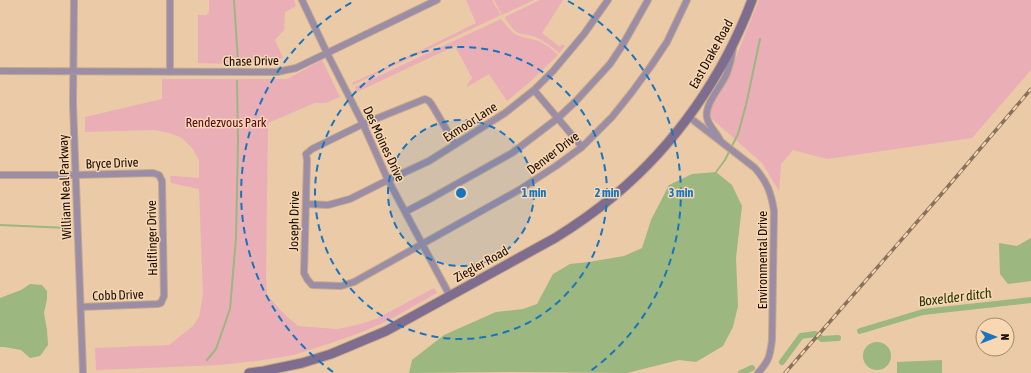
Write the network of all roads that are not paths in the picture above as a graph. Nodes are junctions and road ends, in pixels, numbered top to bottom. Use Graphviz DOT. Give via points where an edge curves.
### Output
graph roads {
  1 [pos="74,0"];
  2 [pos="170,0"];
  3 [pos="302,0"];
  4 [pos="437,0"];
  5 [pos="608,0"];
  6 [pos="648,0"];
  7 [pos="687,0"];
  8 [pos="752,0"];
  9 [pos="735,40"];
  10 [pos="327,53"];
  11 [pos="0,72"];
  12 [pos="73,72"];
  13 [pos="170,72"];
  14 [pos="534,90"];
  15 [pos="689,117"];
  16 [pos="558,118"];
  17 [pos="363,124"];
  18 [pos="721,141"];
  19 [pos="455,144"];
  20 [pos="582,147"];
  21 [pos="153,173"];
  22 [pos="0,175"];
  23 [pos="76,176"];
  24 [pos="388,180"];
  25 [pos="306,204"];
  26 [pos="405,212"];
  27 [pos="423,244"];
  28 [pos="312,285"];
  29 [pos="450,296"];
  30 [pos="157,304"];
  31 [pos="81,307"];
  32 [pos="83,373"];
  33 [pos="249,373"];
  34 [pos="758,373"];
  1 -- 12 [label="street, William Neal Parkway"];
  2 -- 13 [label="street"];
  3 -- 10 [label="street, Des Moines Drive"];
  4 -- 10 [label="street, Chase Drive"];
  5 -- 14 [label="street, Exmoor Lane" via="579,40"];
  6 -- 16 [label="street" via="610,64"];
  7 -- 20 [label="street, Denver Drive" via="667,42 648,70 612,116"];
  8 -- 9 [label="main road, East Drake Road"];
  9 -- 15 [label="main road, East Drake Road"];
  9 -- 18 [label="street, Environmental Drive" via="727,75 711,100 707,112 707,118"];
  10 -- 13 [label="street, Chase Drive" via="296,68 273,73"];
  10 -- 17 [label="street, Des Moines Drive"];
  11 -- 12 [label="street, Chase Drive"];
  12 -- 13 [label="street, Chase Drive"];
  12 -- 23 [label="street, William Neal Parkway"];
  14 -- 16 [label="street"];
  14 -- 19 [label="street, Exmoor Lane" via="505,113"];
  15 -- 18 [label="street, Environmental Drive"];
  15 -- 29 [label="main road, Ziegler Road" via="639,173 608,201 555,238"];
  16 -- 20 [label="street"];
  16 -- 26 [label="street" via="512,153"];
  17 -- 19 [label="street" via="425,99 432,105"];
  17 -- 24 [label="street, Des Moines Drive"];
  17 -- 25 [label="street, Joseph Drive" via="306,154"];
  18 -- 34 [label="street, Environmental Drive" via="755,168 762,176 772,198 772,340 766,364"];
  19 -- 24 [label="street, Exmoor Lane" via="429,161"];
  20 -- 27 [label="street, Denver Drive" via="536,180"];
  21 -- 23 [label="street, Bryce Drive"];
  21 -- 30 [label="street, Halflinger Drive" via="159,175 162,181 164,296 161,303"];
  22 -- 23 [label="street, Bryce Drive"];
  23 -- 31 [label="street, William Neal Parkway"];
  24 -- 25 [label="street, Exmoor Lane" via="350,199 328,205"];
  24 -- 26 [label="street, Des Moines Drive"];
  25 -- 28 [label="street, Joseph Drive" via="304,273"];
  26 -- 27 [label="street, Des Moines Drive"];
  27 -- 28 [label="street, Denver Drive" via="354,282 341,286"];
  27 -- 29 [label="street, Des Moines Drive"];
  29 -- 33 [label="main road, Ziegler Road" via="386,331 331,354 302,363"];
  30 -- 31 [label="street, Cobb Drive"];
  31 -- 32 [label="street, William Neal Parkway"];
}
